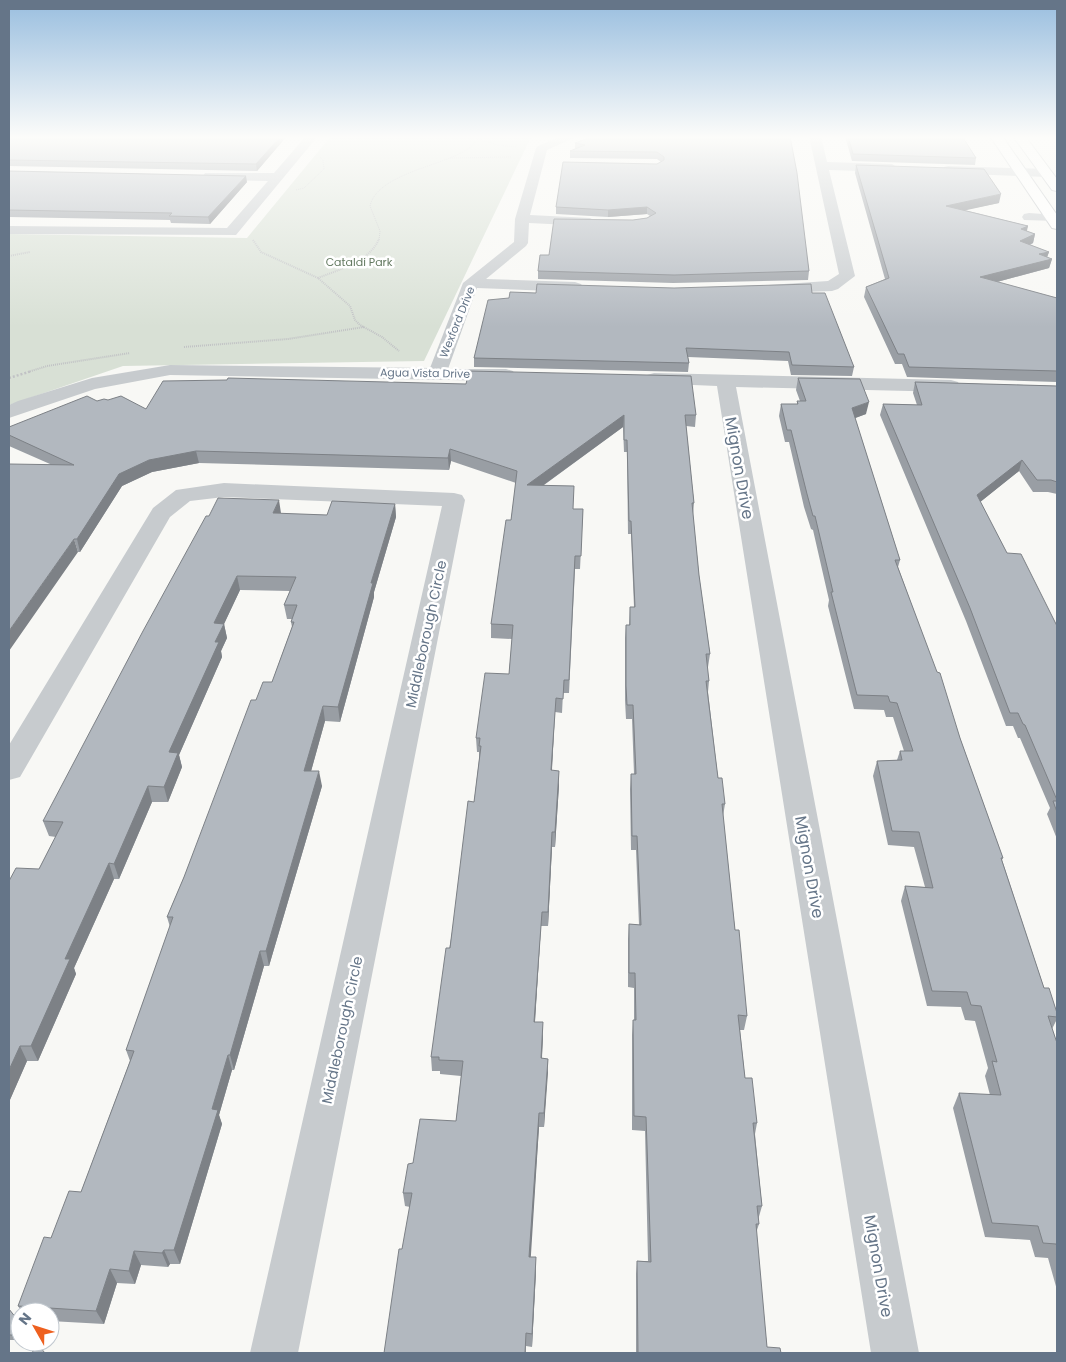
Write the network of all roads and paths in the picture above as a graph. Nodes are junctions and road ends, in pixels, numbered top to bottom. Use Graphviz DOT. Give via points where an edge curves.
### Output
graph roads {
  1 [pos="258,200"];
  2 [pos="372,200"];
  3 [pos="529,200"];
  4 [pos="830,200"];
  5 [pos="1040,200"];
  6 [pos="1029,217"];
  7 [pos="522,219"];
  8 [pos="1055,222"];
  9 [pos="608,223"];
  10 [pos="9,230"];
  11 [pos="250,236"];
  12 [pos="318,278"];
  13 [pos="471,283"];
  14 [pos="586,287"];
  15 [pos="763,288"];
  16 [pos="403,354"];
  17 [pos="437,373"];
  18 [pos="524,376"];
  19 [pos="639,378"];
  20 [pos="726,381"];
  21 [pos="965,386"];
  22 [pos="9,412"];
  23 [pos="9,770"];
  24 [pos="274,1353"];
  25 [pos="895,1353"];
  1 -- 10 [label="street" via="231,232"];
  2 -- 12 [label="path" via="369,211 377,224 380,238 374,248 350,265"];
  3 -- 7 [label="street, Wexford Drive"];
  4 -- 15 [label="street" via="847,276 832,286"];
  5 -- 8 [label="main road"];
  6 -- 8 [label="street"];
  7 -- 9 [label="street"];
  7 -- 13 [label="street, Wexford Drive" via="521,243"];
  11 -- 12 [label="path" via="261,252"];
  12 -- 16 [label="path" via="350,306 360,325"];
  13 -- 14 [label="street"];
  13 -- 17 [label="street, Wexford Drive"];
  17 -- 18 [label="street, Agua Vista Drive"];
  17 -- 22 [label="street, Agua Vista Drive" via="170,370 92,384"];
  19 -- 20 [label="street"];
  20 -- 21 [label="street"];
  20 -- 25 [label="street, Mignon Drive"];
  23 -- 24 [label="street, Middleborough Circle" via="161,514 184,496 224,490 454,500"];
}
